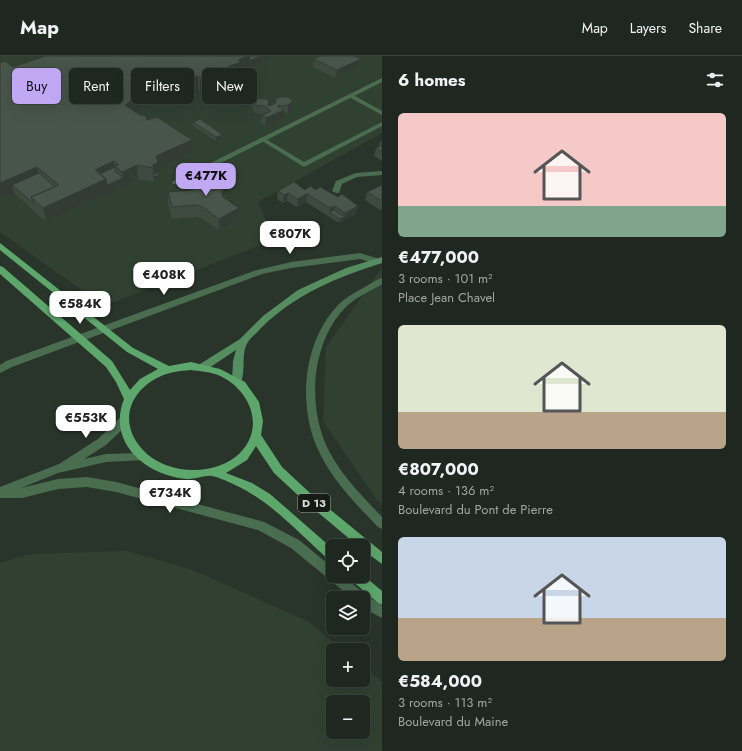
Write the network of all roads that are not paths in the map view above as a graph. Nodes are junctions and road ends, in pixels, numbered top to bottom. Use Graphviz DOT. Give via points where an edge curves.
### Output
graph roads {
  1 [pos="382,80"];
  2 [pos="351,96"];
  3 [pos="382,113"];
  4 [pos="382,124"];
  5 [pos="262,140"];
  6 [pos="382,173"];
  7 [pos="176,182"];
  8 [pos="336,191"];
  9 [pos="0,246"];
  10 [pos="379,260"];
  11 [pos="0,269"];
  12 [pos="382,281"];
  13 [pos="243,341"];
  14 [pos="203,367"];
  15 [pos="0,369"];
  16 [pos="168,370"];
  17 [pos="237,381"];
  18 [pos="129,399"];
  19 [pos="124,421"];
  20 [pos="256,437"];
  21 [pos="141,457"];
  22 [pos="57,469"];
  23 [pos="213,472"];
  24 [pos="0,492"];
  25 [pos="382,524"];
  26 [pos="326,550"];
  27 [pos="382,559"];
  28 [pos="326,569"];
  29 [pos="343,583"];
  30 [pos="363,583"];
  31 [pos="352,591"];
  32 [pos="382,599"];
  33 [pos="370,605"];
  34 [pos="382,612"];
  1 -- 2 [label="street"];
  2 -- 3 [label="lane"];
  2 -- 5 [label="street"];
  4 -- 5 [label="lane" via="304,165"];
  5 -- 7 [label="street"];
  6 -- 8 [label="street" via="356,175 339,183"];
  9 -- 16 [label="main road" via="125,346"];
  10 -- 13 [label="main road" via="349,270 301,292 266,318"];
  10 -- 15 [label="street" via="360,256 291,265 260,272"];
  11 -- 18 [label="main road" via="109,364"];
  12 -- 25 [label="lane" via="359,293 341,307 328,323 318,347 312,386 313,415 321,444 335,470"];
  13 -- 14 [label="main road"];
  13 -- 17 [label="main road"];
  14 -- 16 [label="main road" via="191,366"];
  14 -- 17 [label="main road" via="221,372"];
  16 -- 18 [label="main road" via="152,376 139,386"];
  17 -- 20 [label="main road" via="249,392 257,406 259,422"];
  18 -- 19 [label="main road"];
  19 -- 21 [label="main road" via="126,434"];
  19 -- 22 [label="street" via="102,442"];
  20 -- 23 [label="main road" via="240,459"];
  20 -- 27 [label="main road, D 13" via="278,470"];
  21 -- 22 [label="street" via="106,458"];
  21 -- 23 [label="main road" via="156,467 174,473 194,475"];
  22 -- 24 [label="street"];
  23 -- 26 [label="main road, D 13" via="248,486 266,497"];
  24 -- 28 [label="street" via="22,493 58,484 87,482 116,487 260,526 295,544"];
  29 -- 31 [label="street"];
  30 -- 32 [label="main road"];
  33 -- 34 [label="street"];
}
